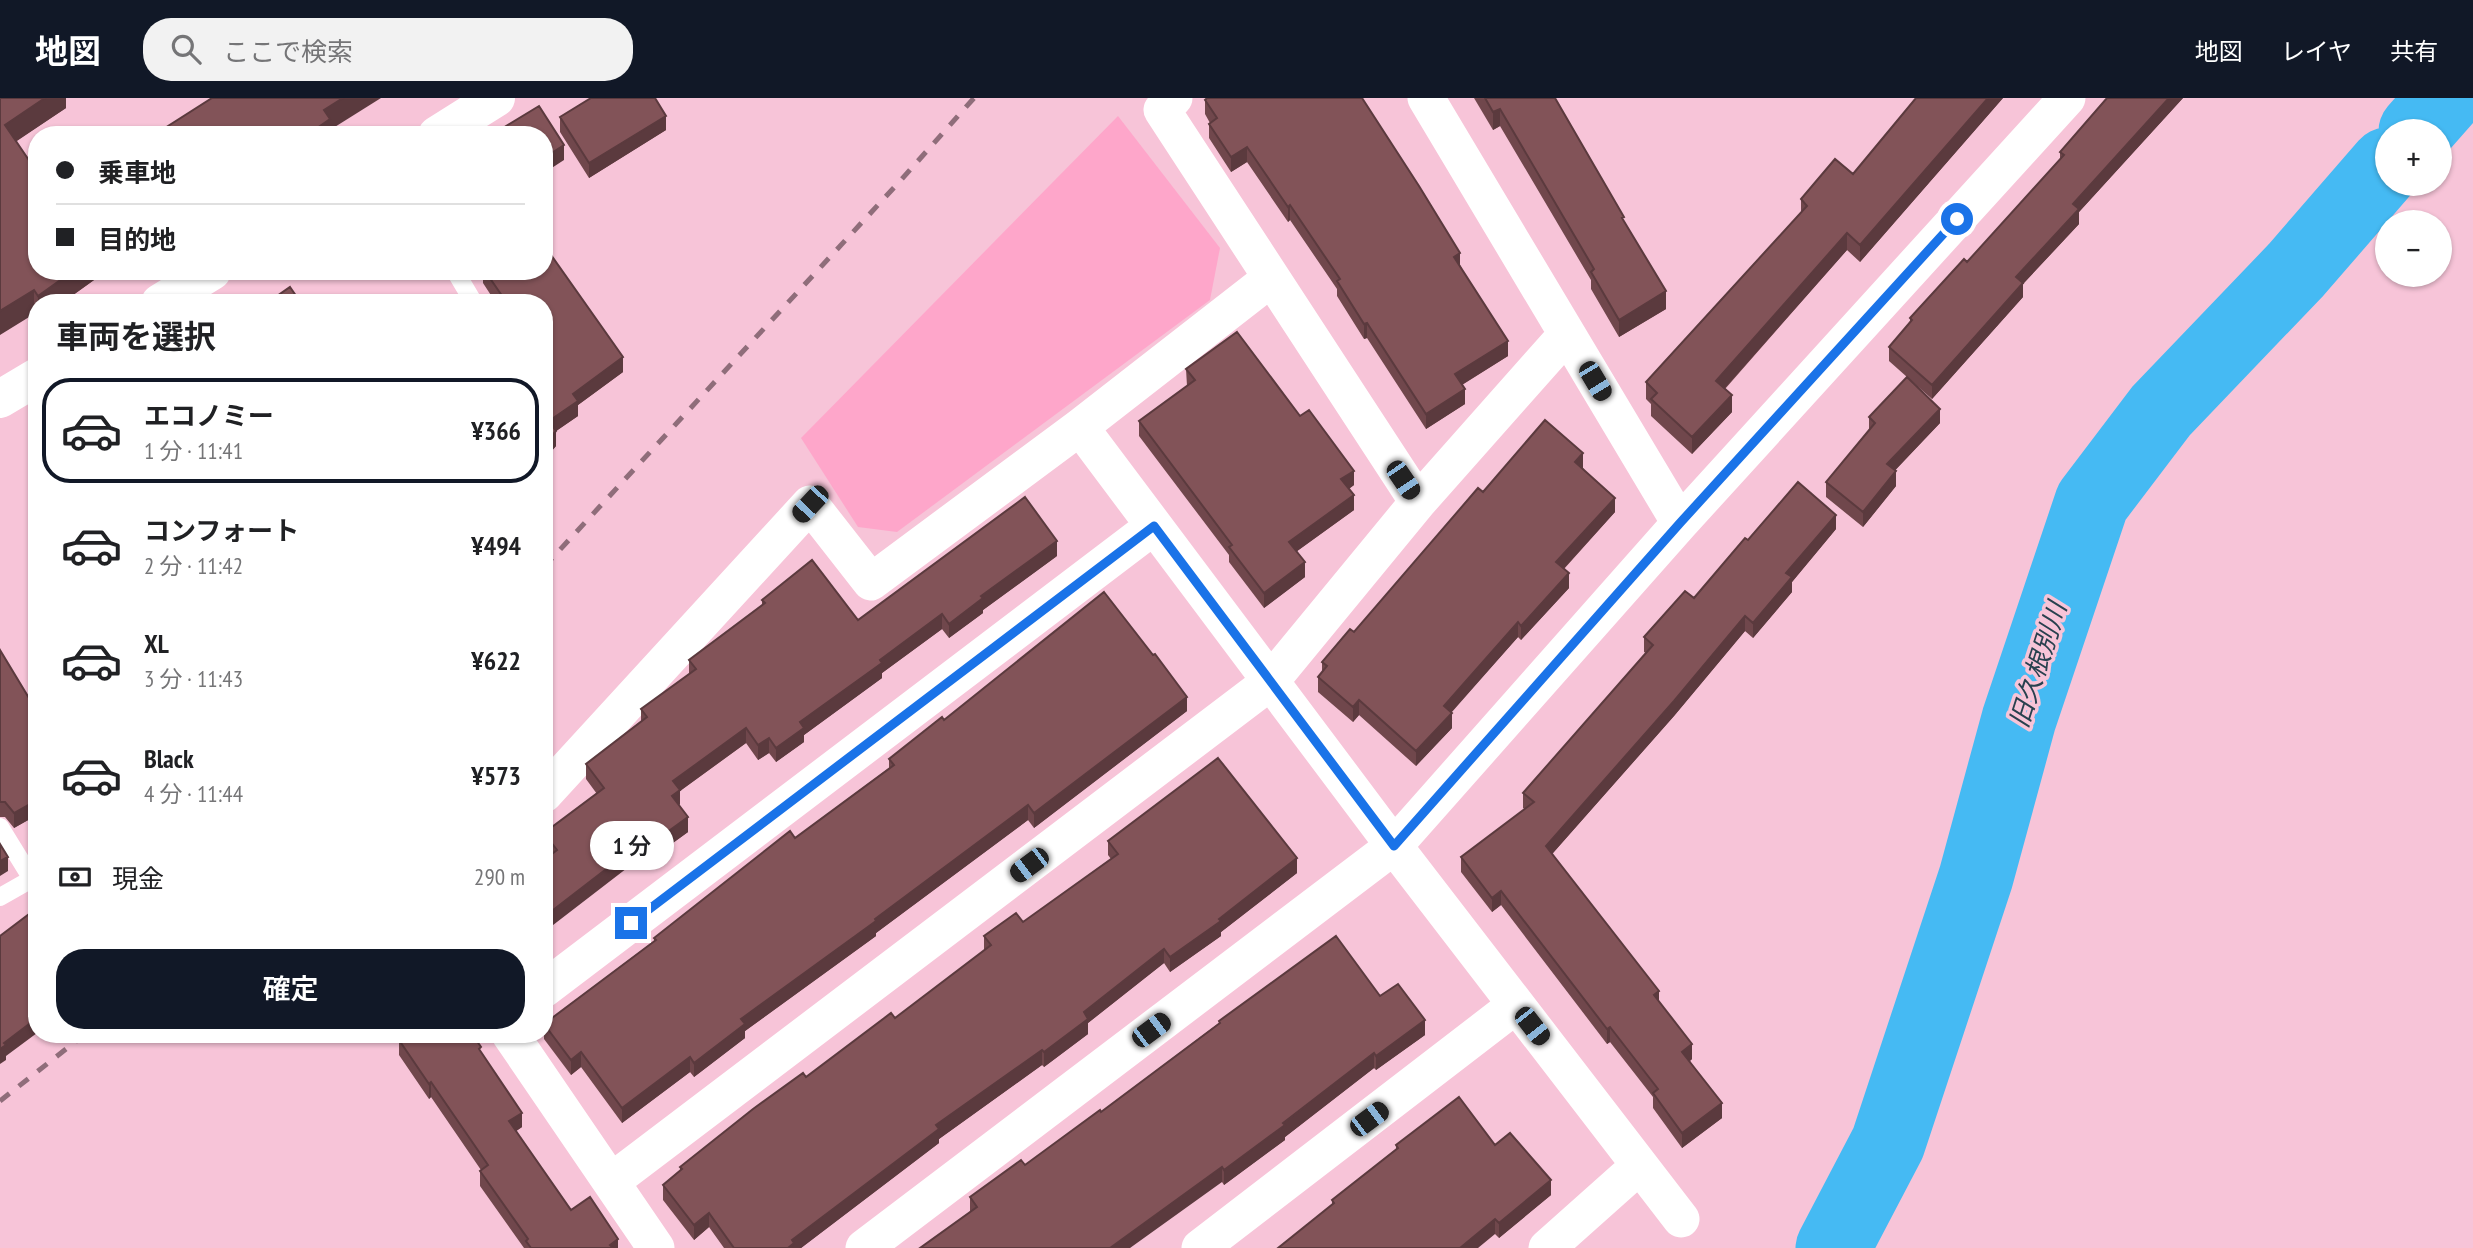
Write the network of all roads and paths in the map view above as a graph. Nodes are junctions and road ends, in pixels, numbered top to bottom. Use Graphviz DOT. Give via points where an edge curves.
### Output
graph roads {
  1 [pos="496,98"];
  2 [pos="1174,98"];
  3 [pos="1426,98"];
  4 [pos="2067,98"];
  5 [pos="451,126"];
  6 [pos="1270,279"];
  7 [pos="197,280"];
  8 [pos="175,294"];
  9 [pos="1567,334"];
  10 [pos="28,382"];
  11 [pos="0,399"];
  12 [pos="1080,427"];
  13 [pos="1418,502"];
  14 [pos="1680,523"];
  15 [pos="1154,526"];
  16 [pos="1270,682"];
  17 [pos="553,784"];
  18 [pos="0,827"];
  19 [pos="1394,846"];
  20 [pos="28,869"];
  21 [pos="28,881"];
  22 [pos="0,897"];
  23 [pos="553,982"];
  24 [pos="1517,1006"];
  25 [pos="516,1043"];
  26 [pos="1639,1166"];
  27 [pos="612,1181"];
  28 [pos="1681,1219"];
  29 [pos="656,1248"];
  30 [pos="864,1248"];
  31 [pos="1200,1248"];
  32 [pos="1547,1248"];
  1 -- 5 [label="street"];
  2 -- 6 [label="street" via="1162,110"];
  3 -- 9 [label="street"];
  4 -- 14 [label="street"];
  6 -- 12 [label="street"];
  6 -- 13 [label="street"];
  7 -- 8 [label="street"];
  9 -- 13 [label="street"];
  9 -- 14 [label="street"];
  10 -- 11 [label="street"];
  12 -- 15 [label="street"];
  12 -- 17 [label="street" via="871,582 810,504"];
  13 -- 16 [label="street"];
  14 -- 19 [label="street"];
  15 -- 16 [label="street"];
  15 -- 23 [label="street"];
  16 -- 19 [label="street"];
  16 -- 27 [label="street"];
  18 -- 20 [label="lane"];
  19 -- 24 [label="street"];
  19 -- 30 [label="street"];
  21 -- 22 [label="lane"];
  24 -- 26 [label="street"];
  24 -- 31 [label="street"];
  25 -- 27 [label="street"];
  26 -- 28 [label="street"];
  26 -- 32 [label="street"];
  27 -- 29 [label="street"];
}
